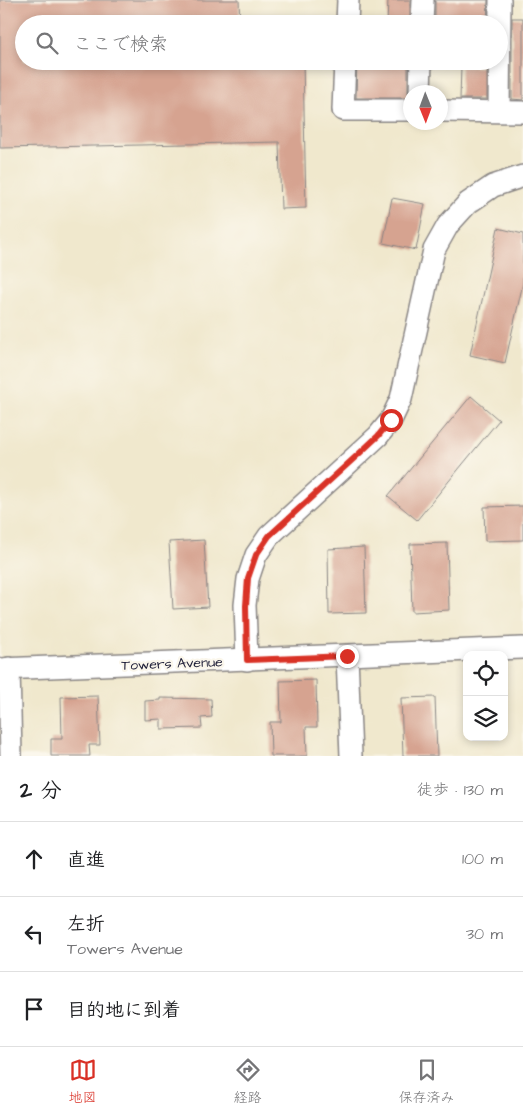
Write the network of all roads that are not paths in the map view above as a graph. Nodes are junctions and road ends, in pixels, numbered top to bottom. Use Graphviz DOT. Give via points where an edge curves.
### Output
graph roads {
  1 [pos="348,0"];
  2 [pos="423,0"];
  3 [pos="500,0"];
  4 [pos="347,15"];
  5 [pos="422,15"];
  6 [pos="500,15"];
  7 [pos="345,70"];
  8 [pos="421,70"];
  9 [pos="499,70"];
  10 [pos="420,85"];
  11 [pos="403,110"];
  12 [pos="448,111"];
  13 [pos="499,111"];
  14 [pos="523,112"];
  15 [pos="523,176"];
  16 [pos="523,648"];
  17 [pos="347,656"];
  18 [pos="247,660"];
  19 [pos="4,669"];
  20 [pos="12,756"];
  21 [pos="350,756"];
  1 -- 4 [label="street"];
  2 -- 5 [label="street"];
  3 -- 6 [label="street"];
  7 -- 11 [label="street" via="343,110"];
  8 -- 10 [label="street"];
  9 -- 13 [label="street"];
  12 -- 13 [label="street"];
  13 -- 14 [label="street"];
  15 -- 18 [label="street" via="493,186 468,203 448,225 434,250 401,399 391,420 378,436 269,536 256,555 248,578"];
  16 -- 17 [label="street, Towers Avenue"];
  17 -- 18 [label="street, Towers Avenue"];
  17 -- 21 [label="street"];
  18 -- 19 [label="street, Towers Avenue"];
  19 -- 20 [label="street"];
}
